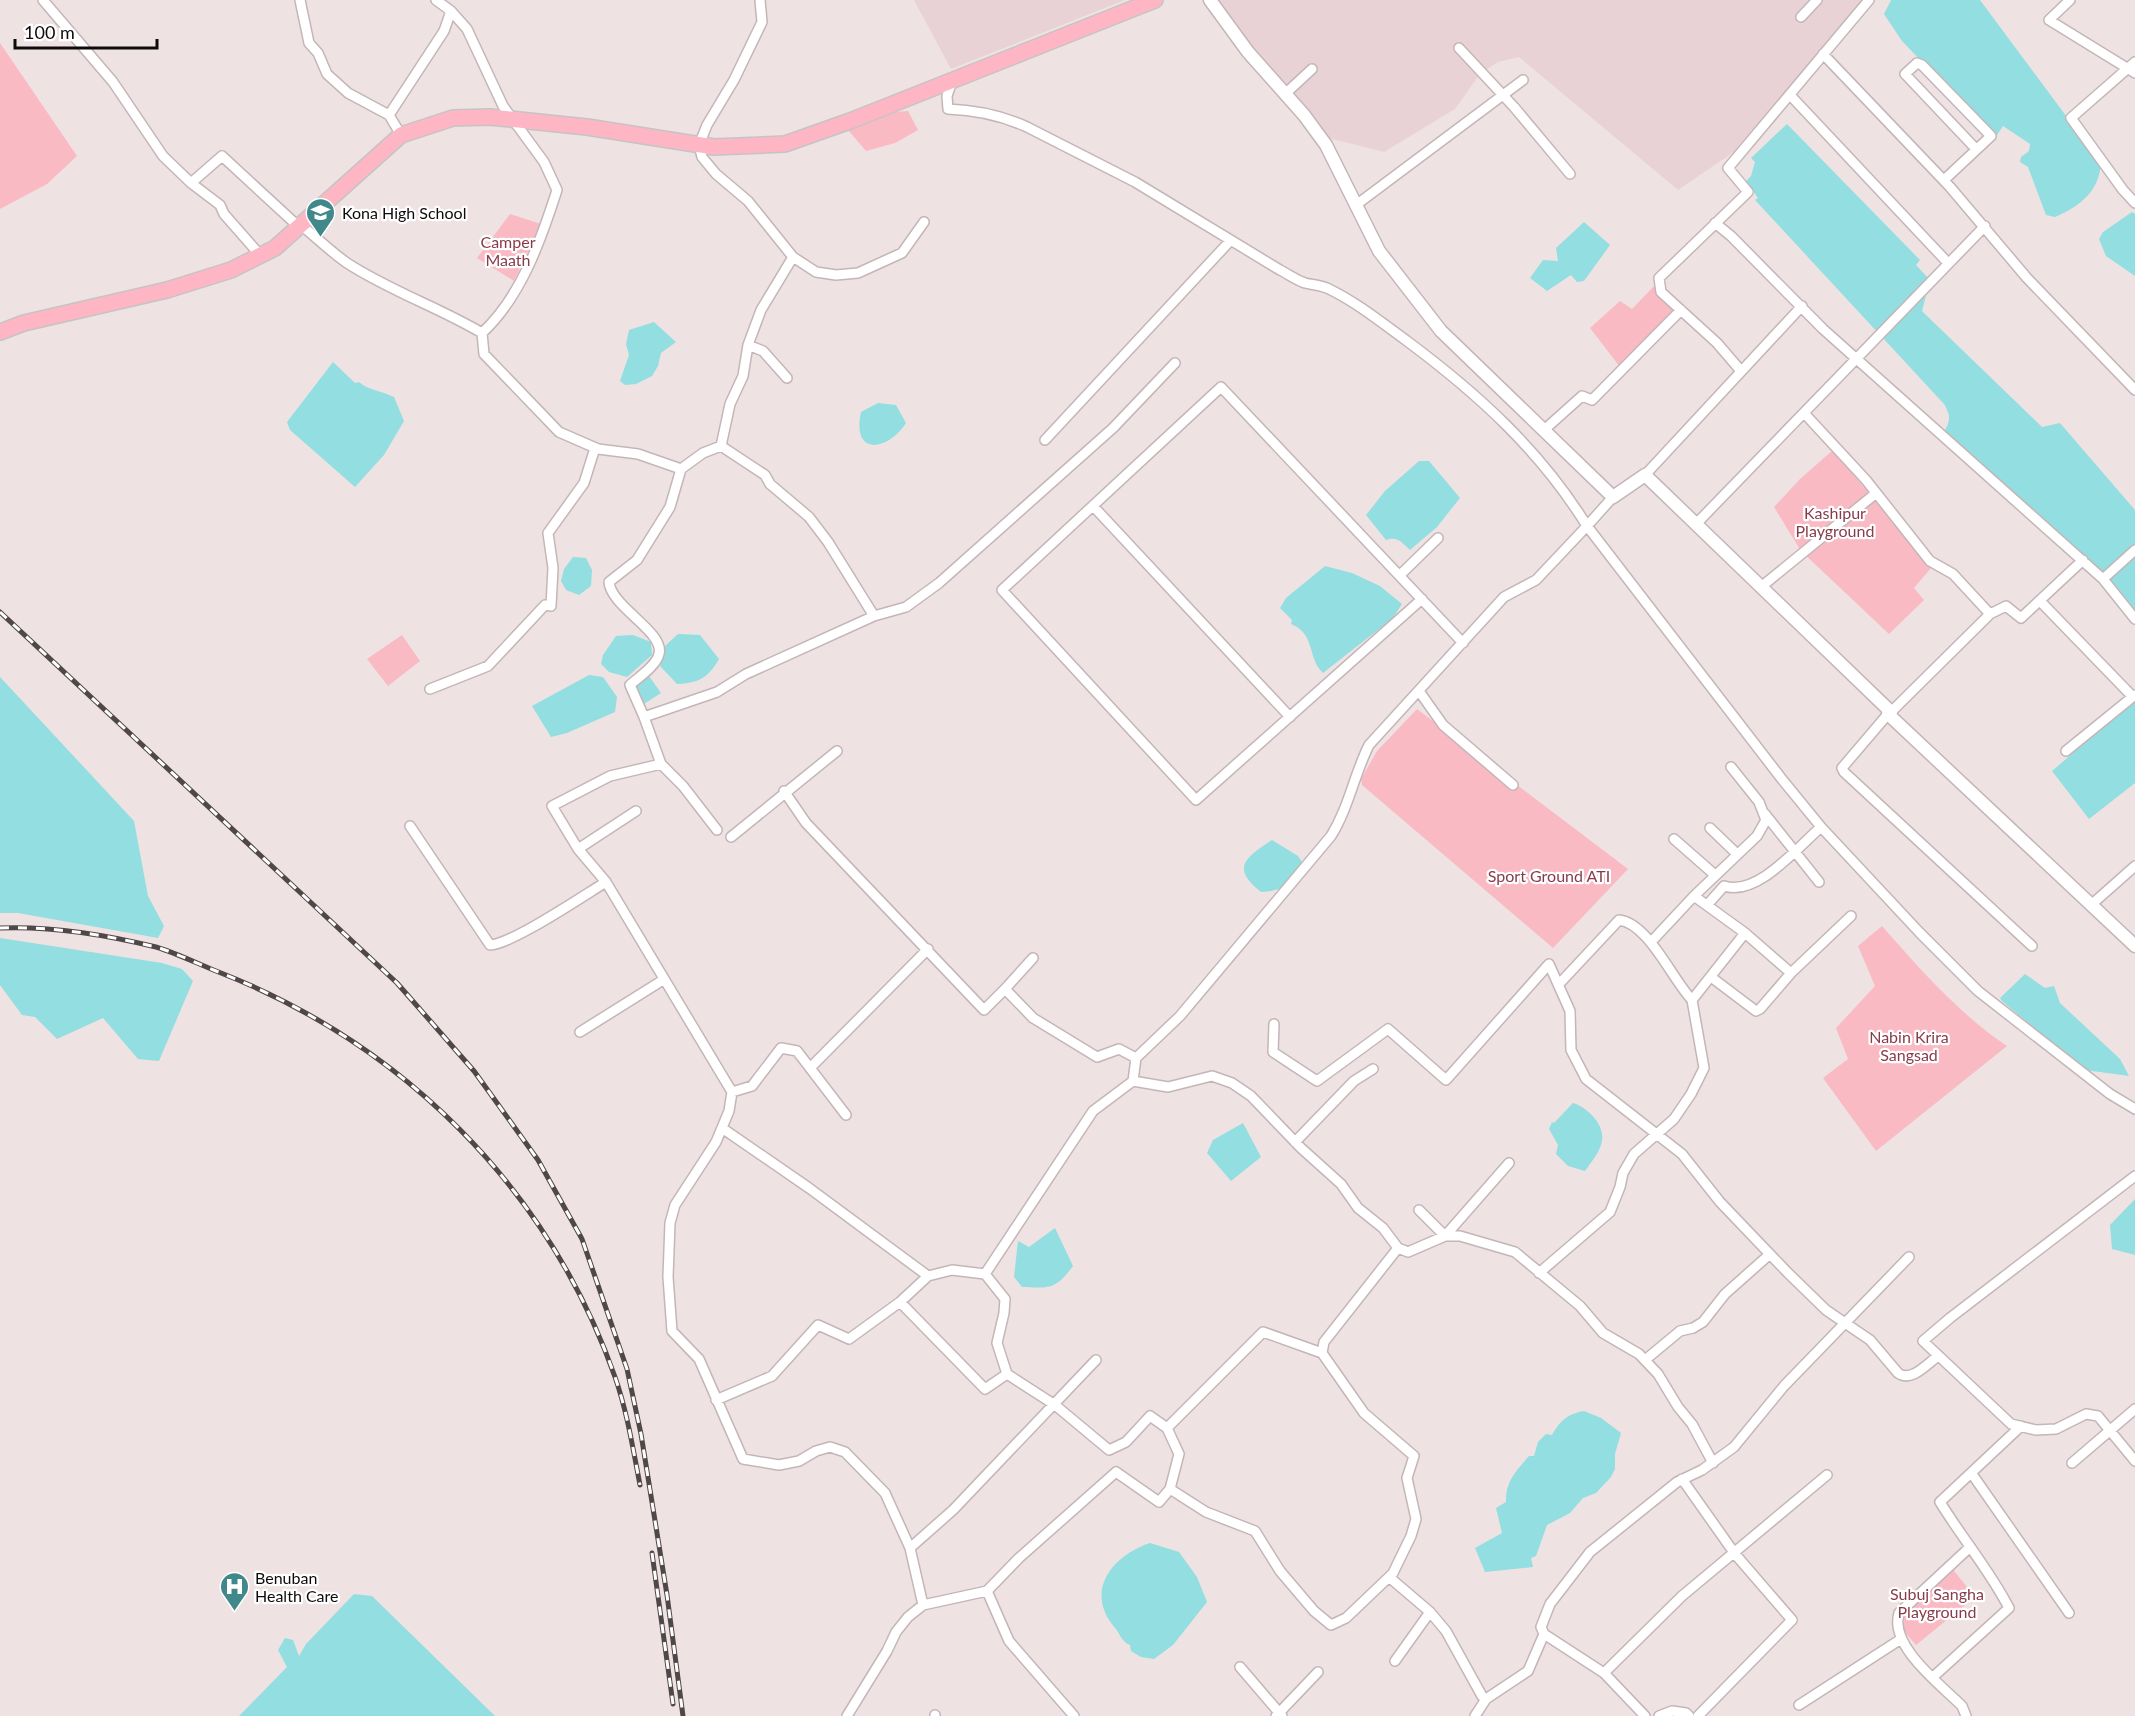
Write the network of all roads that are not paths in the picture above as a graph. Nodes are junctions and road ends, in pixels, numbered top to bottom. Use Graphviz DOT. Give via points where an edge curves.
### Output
graph roads {
  1 [pos="43,0"];
  2 [pos="300,0"];
  3 [pos="436,0"];
  4 [pos="760,0"];
  5 [pos="1155,0"];
  6 [pos="1210,0"];
  7 [pos="1818,0"];
  8 [pos="1869,0"];
  9 [pos="2070,0"];
  10 [pos="451,11"];
  11 [pos="1801,17"];
  12 [pos="1459,48"];
  13 [pos="1823,54"];
  14 [pos="2133,68"];
  15 [pos="1312,69"];
  16 [pos="1523,80"];
  17 [pos="952,81"];
  18 [pos="1286,94"];
  19 [pos="1790,95"];
  20 [pos="1502,96"];
  21 [pos="389,115"];
  22 [pos="513,119"];
  23 [pos="401,135"];
  24 [pos="699,145"];
  25 [pos="1976,149"];
  26 [pos="1570,174"];
  27 [pos="1944,180"];
  28 [pos="191,183"];
  29 [pos="2135,203"];
  30 [pos="1356,205"];
  31 [pos="924,222"];
  32 [pos="1715,223"];
  33 [pos="300,226"];
  34 [pos="1985,226"];
  35 [pos="1230,241"];
  36 [pos="260,255"];
  37 [pos="793,257"];
  38 [pos="1948,263"];
  39 [pos="1802,306"];
  40 [pos="1680,310"];
  41 [pos="0,332"];
  42 [pos="482,333"];
  43 [pos="748,345"];
  44 [pos="1857,357"];
  45 [pos="1175,363"];
  46 [pos="1741,371"];
  47 [pos="787,378"];
  48 [pos="2135,390"];
  49 [pos="1804,412"];
  50 [pos="1544,430"];
  51 [pos="1045,440"];
  52 [pos="721,446"];
  53 [pos="595,448"];
  54 [pos="681,469"];
  55 [pos="1645,475"];
  56 [pos="1875,494"];
  57 [pos="1612,497"];
  58 [pos="1093,506"];
  59 [pos="1696,524"];
  60 [pos="1587,526"];
  61 [pos="1438,538"];
  62 [pos="2135,550"];
  63 [pos="2083,560"];
  64 [pos="1400,575"];
  65 [pos="2103,579"];
  66 [pos="1761,587"];
  67 [pos="1422,600"];
  68 [pos="2040,601"];
  69 [pos="1990,614"];
  70 [pos="874,616"];
  71 [pos="2135,619"];
  72 [pos="1463,643"];
  73 [pos="430,689"];
  74 [pos="1419,691"];
  75 [pos="2134,696"];
  76 [pos="1890,713"];
  77 [pos="644,717"];
  78 [pos="1290,717"];
  79 [pos="2066,751"];
  80 [pos="837,752"];
  81 [pos="661,764"];
  82 [pos="1731,767"];
  83 [pos="1513,785"];
  84 [pos="784,791"];
  85 [pos="636,811"];
  86 [pos="1765,814"];
  87 [pos="410,826"];
  88 [pos="1821,826"];
  89 [pos="1710,828"];
  90 [pos="717,830"];
  91 [pos="731,837"];
  92 [pos="1674,839"];
  93 [pos="578,849"];
  94 [pos="1794,850"];
  95 [pos="1737,854"];
  96 [pos="2135,866"];
  97 [pos="1715,875"];
  98 [pos="606,882"];
  99 [pos="1819,882"];
  100 [pos="1694,896"];
  101 [pos="1708,904"];
  102 [pos="2091,905"];
  103 [pos="1851,916"];
  104 [pos="1745,933"];
  105 [pos="1651,942"];
  106 [pos="2032,946"];
  107 [pos="2135,946"];
  108 [pos="928,949"];
  109 [pos="1033,958"];
  110 [pos="1791,973"];
  111 [pos="1711,977"];
  112 [pos="663,980"];
  113 [pos="1560,983"];
  114 [pos="1005,989"];
  115 [pos="1692,1000"];
  116 [pos="1274,1024"];
  117 [pos="580,1032"];
  118 [pos="1136,1058"];
  119 [pos="810,1068"];
  120 [pos="1373,1069"];
  121 [pos="1133,1081"];
  122 [pos="732,1092"];
  123 [pos="2135,1109"];
  124 [pos="846,1115"];
  125 [pos="722,1128"];
  126 [pos="1656,1133"];
  127 [pos="1295,1142"];
  128 [pos="1509,1163"];
  129 [pos="2135,1176"];
  130 [pos="1419,1210"];
  131 [pos="1445,1236"];
  132 [pos="1398,1248"];
  133 [pos="1770,1254"];
  134 [pos="1909,1257"];
  135 [pos="1539,1273"];
  136 [pos="985,1274"];
  137 [pos="928,1276"];
  138 [pos="900,1302"];
  139 [pos="1847,1324"];
  140 [pos="1322,1353"];
  141 [pos="1938,1356"];
  142 [pos="1096,1360"];
  143 [pos="1645,1360"];
  144 [pos="1006,1374"];
  145 [pos="716,1400"];
  146 [pos="1055,1405"];
  147 [pos="2135,1409"];
  148 [pos="2021,1426"];
  149 [pos="1167,1428"];
  150 [pos="2109,1431"];
  151 [pos="2135,1461"];
  152 [pos="1713,1463"];
  153 [pos="2072,1463"];
  154 [pos="1972,1474"];
  155 [pos="1827,1475"];
  156 [pos="1682,1479"];
  157 [pos="1170,1489"];
  158 [pos="910,1548"];
  159 [pos="1969,1548"];
  160 [pos="1735,1554"];
  161 [pos="1389,1577"];
  162 [pos="987,1592"];
  163 [pos="922,1605"];
  164 [pos="1430,1612"];
  165 [pos="2070,1613"];
  166 [pos="1544,1634"];
  167 [pos="1901,1639"];
  168 [pos="1395,1661"];
  169 [pos="1240,1667"];
  170 [pos="1318,1672"];
  171 [pos="1604,1673"];
  172 [pos="1933,1677"];
  173 [pos="1486,1699"];
  174 [pos="1799,1705"];
  175 [pos="1279,1715"];
  176 [pos="847,1716"];
  177 [pos="1074,1716"];
  178 [pos="1475,1716"];
  179 [pos="1645,1716"];
  180 [pos="1659,1716"];
  181 [pos="1689,1716"];
  182 [pos="1698,1716"];
  183 [pos="1966,1716"];
  1 -- 28 [label="street" via="113,82 163,156"];
  2 -- 21 [label="street" via="309,43 327,74 348,93"];
  3 -- 10 [label="street"];
  4 -- 24 [label="street" via="762,21"];
  5 -- 17 [label="main road"];
  6 -- 18 [label="street" via="1248,52"];
  7 -- 11 [label="street"];
  8 -- 13 [label="street"];
  9 -- 14 [label="street" via="2049,20"];
  10 -- 21 [label="street" via="444,31"];
  10 -- 22 [label="street" via="467,29"];
  12 -- 20 [label="street"];
  13 -- 19 [label="street"];
  13 -- 27 [label="street"];
  14 -- 29 [label="street" via="2070,118"];
  15 -- 18 [label="street"];
  16 -- 20 [label="street"];
  17 -- 24 [label="main road" via="785,144"];
  17 -- 35 [label="street" via="948,109 1011,120 1027,127 1135,182"];
  18 -- 30 [label="street" via="1326,145"];
  19 -- 32 [label="street" via="1728,168 1748,192"];
  19 -- 38 [label="street"];
  20 -- 26 [label="street"];
  20 -- 30 [label="street"];
  21 -- 23 [label="street"];
  22 -- 23 [label="main road" via="453,118"];
  22 -- 24 [label="main road"];
  22 -- 42 [label="street" via="544,162 557,190 542,236 517,288"];
  23 -- 33 [label="main road"];
  24 -- 37 [label="street" via="702,157 716,174 748,201"];
  25 -- 25 [label="street" via="1991,136 1917,63 1905,74"];
  25 -- 27 [label="street"];
  27 -- 34 [label="street"];
  28 -- 33 [label="street" via="222,156"];
  28 -- 36 [label="street" via="220,205"];
  30 -- 50 [label="street" via="1379,251 1441,331"];
  31 -- 37 [label="street" via="902,253 858,273 816,272"];
  32 -- 39 [label="street"];
  32 -- 40 [label="street" via="1659,278 1661,292"];
  33 -- 36 [label="main road" via="275,248"];
  33 -- 42 [label="street" via="346,262"];
  34 -- 38 [label="street"];
  34 -- 48 [label="street" via="2027,278"];
  35 -- 51 [label="street"];
  35 -- 60 [label="street" via="1304,282 1329,288 1375,315 1474,393 1534,453"];
  36 -- 41 [label="main road" via="231,270 167,290"];
  37 -- 43 [label="street" via="761,310"];
  38 -- 44 [label="street"];
  39 -- 44 [label="street"];
  39 -- 46 [label="street"];
  40 -- 46 [label="street"];
  40 -- 50 [label="street" via="1592,400 1582,396"];
  42 -- 53 [label="street" via="484,354 560,432"];
  43 -- 47 [label="street" via="763,351"];
  43 -- 52 [label="street"];
  44 -- 49 [label="street"];
  44 -- 63 [label="street"];
  45 -- 70 [label="street" via="1113,428 939,583 906,608"];
  46 -- 55 [label="street"];
  49 -- 56 [label="street"];
  49 -- 59 [label="street"];
  50 -- 57 [label="street"];
  52 -- 54 [label="street"];
  52 -- 70 [label="street" via="765,475 770,484 809,517"];
  53 -- 54 [label="street" via="638,454"];
  53 -- 73 [label="street" via="584,483 548,533 553,568 551,606 545,604 488,666"];
  54 -- 77 [label="street" via="670,507 637,560 609,582 618,601 659,646 653,663 630,685"];
  55 -- 57 [label="street"];
  55 -- 59 [label="street"];
  56 -- 66 [label="street"];
  56 -- 69 [label="street" via="1930,561 1953,574"];
  57 -- 60 [label="street"];
  58 -- 64 [label="street" via="1221,387"];
  58 -- 78 [label="street"];
  58 -- 78 [label="street" via="1002,590 1196,800"];
  59 -- 66 [label="street"];
  60 -- 72 [label="street" via="1536,580 1504,597"];
  60 -- 88 [label="street"];
  61 -- 64 [label="street"];
  62 -- 65 [label="street"];
  63 -- 65 [label="street"];
  63 -- 68 [label="street"];
  64 -- 67 [label="street"];
  65 -- 71 [label="street"];
  66 -- 76 [label="street"];
  67 -- 72 [label="street"];
  67 -- 78 [label="street"];
  68 -- 69 [label="street" via="2020,618 2006,606"];
  68 -- 75 [label="street"];
  69 -- 76 [label="street"];
  70 -- 77 [label="street" via="746,674 717,692"];
  72 -- 74 [label="street"];
  74 -- 83 [label="street" via="1443,725"];
  74 -- 118 [label="street" via="1369,745 1358,767 1345,813 1331,836 1180,1016"];
  75 -- 79 [label="street"];
  76 -- 102 [label="street"];
  76 -- 106 [label="street" via="1847,759 1844,772"];
  77 -- 81 [label="street"];
  80 -- 84 [label="street"];
  81 -- 90 [label="street"];
  81 -- 93 [label="street" via="610,776 552,806"];
  82 -- 86 [label="street"];
  84 -- 91 [label="street"];
  84 -- 108 [label="street" via="806,823"];
  85 -- 93 [label="street"];
  86 -- 94 [label="street"];
  86 -- 95 [label="street" via="1764,828"];
  87 -- 98 [label="street" via="490,945 497,945"];
  88 -- 94 [label="street"];
  88 -- 123 [label="street" via="1978,991 2110,1094"];
  89 -- 95 [label="street"];
  92 -- 97 [label="street"];
  93 -- 98 [label="street"];
  94 -- 99 [label="street"];
  94 -- 101 [label="street" via="1766,877 1742,888 1724,886"];
  95 -- 97 [label="street"];
  96 -- 102 [label="street"];
  97 -- 100 [label="street"];
  98 -- 112 [label="street"];
  100 -- 101 [label="street"];
  100 -- 105 [label="street"];
  101 -- 104 [label="street"];
  102 -- 107 [label="street"];
  103 -- 110 [label="street"];
  104 -- 110 [label="street"];
  104 -- 111 [label="street"];
  105 -- 113 [label="street" via="1634,926 1619,920"];
  105 -- 115 [label="street"];
  108 -- 114 [label="street" via="984,1010"];
  108 -- 119 [label="street"];
  109 -- 114 [label="street"];
  110 -- 111 [label="street" via="1756,1011"];
  111 -- 115 [label="street"];
  112 -- 117 [label="street"];
  112 -- 122 [label="street"];
  113 -- 116 [label="street" via="1549,964 1446,1080 1389,1029 1317,1081 1273,1052"];
  113 -- 126 [label="street" via="1570,1011 1571,1050 1578,1066 1617,1105"];
  114 -- 118 [label="street" via="1033,1018 1097,1057 1119,1049"];
  115 -- 126 [label="street" via="1704,1068 1674,1119"];
  118 -- 121 [label="street"];
  119 -- 122 [label="street" via="797,1051 781,1048 752,1086"];
  119 -- 124 [label="street"];
  120 -- 127 [label="street" via="1354,1081"];
  121 -- 127 [label="street" via="1168,1087 1212,1076 1232,1083 1251,1096"];
  121 -- 136 [label="street" via="1093,1111"];
  122 -- 125 [label="street"];
  125 -- 137 [label="street"];
  125 -- 145 [label="street" via="675,1204 670,1223 668,1277 672,1331 699,1359"];
  126 -- 133 [label="street" via="1682,1154 1720,1202"];
  126 -- 135 [label="street" via="1628,1163 1610,1212"];
  127 -- 132 [label="street" via="1341,1184 1358,1208 1383,1228"];
  128 -- 131 [label="street"];
  129 -- 141 [label="street" via="1923,1341"];
  130 -- 131 [label="street"];
  131 -- 132 [label="street" via="1408,1252"];
  131 -- 135 [label="street" via="1460,1236 1515,1252"];
  132 -- 140 [label="street" via="1324,1342"];
  133 -- 139 [label="street" via="1826,1310"];
  133 -- 143 [label="street" via="1725,1294 1702,1322 1680,1331"];
  134 -- 139 [label="street" via="1889,1274"];
  135 -- 143 [label="street" via="1580,1306 1603,1332"];
  136 -- 137 [label="street" via="952,1270"];
  136 -- 144 [label="street" via="1005,1299 997,1343"];
  137 -- 138 [label="street"];
  138 -- 144 [label="street" via="985,1389"];
  138 -- 145 [label="street" via="849,1339 818,1325 772,1376"];
  139 -- 141 [label="street" via="1870,1340 1903,1377"];
  139 -- 152 [label="street" via="1784,1386 1734,1447"];
  140 -- 149 [label="street" via="1263,1332"];
  140 -- 161 [label="street" via="1364,1413 1414,1456 1407,1478 1416,1519"];
  141 -- 148 [label="street" via="2011,1424"];
  142 -- 146 [label="street"];
  143 -- 152 [label="street" via="1692,1424"];
  144 -- 146 [label="street"];
  145 -- 158 [label="street" via="743,1459 779,1465 830,1447 845,1452 885,1493"];
  146 -- 149 [label="street" via="1108,1450 1126,1442 1150,1416"];
  146 -- 158 [label="street" via="953,1510"];
  147 -- 150 [label="street"];
  148 -- 150 [label="street" via="2056,1429 2086,1414 2098,1416"];
  148 -- 154 [label="street"];
  149 -- 157 [label="street" via="1179,1454"];
  150 -- 151 [label="street"];
  150 -- 153 [label="street"];
  152 -- 156 [label="street"];
  154 -- 159 [label="street" via="1940,1502"];
  154 -- 165 [label="street"];
  155 -- 160 [label="street"];
  156 -- 160 [label="street"];
  156 -- 166 [label="street" via="1590,1552 1550,1604 1541,1627"];
  157 -- 161 [label="street" via="1206,1512 1255,1531 1280,1570 1331,1625 1346,1618"];
  157 -- 162 [label="street" via="1159,1502 1116,1472 1019,1558"];
  158 -- 163 [label="street"];
  159 -- 167 [label="street" via="1899,1613 1896,1623"];
  159 -- 172 [label="street" via="1996,1583 2009,1608"];
  160 -- 171 [label="street" via="1682,1596"];
  160 -- 182 [label="street" via="1792,1620"];
  161 -- 164 [label="street"];
  162 -- 163 [label="street"];
  162 -- 177 [label="street" via="1009,1641"];
  163 -- 176 [label="street" via="896,1632"];
  164 -- 168 [label="street"];
  164 -- 173 [label="street" via="1446,1631"];
  166 -- 171 [label="street"];
  166 -- 173 [label="street" via="1528,1671"];
  167 -- 172 [label="street"];
  167 -- 174 [label="street"];
  169 -- 175 [label="street"];
  170 -- 175 [label="street"];
  171 -- 179 [label="street"];
  172 -- 183 [label="street" via="1962,1706"];
  173 -- 178 [label="street"];
  180 -- 181 [label="street" via="1672,1711"];
}
